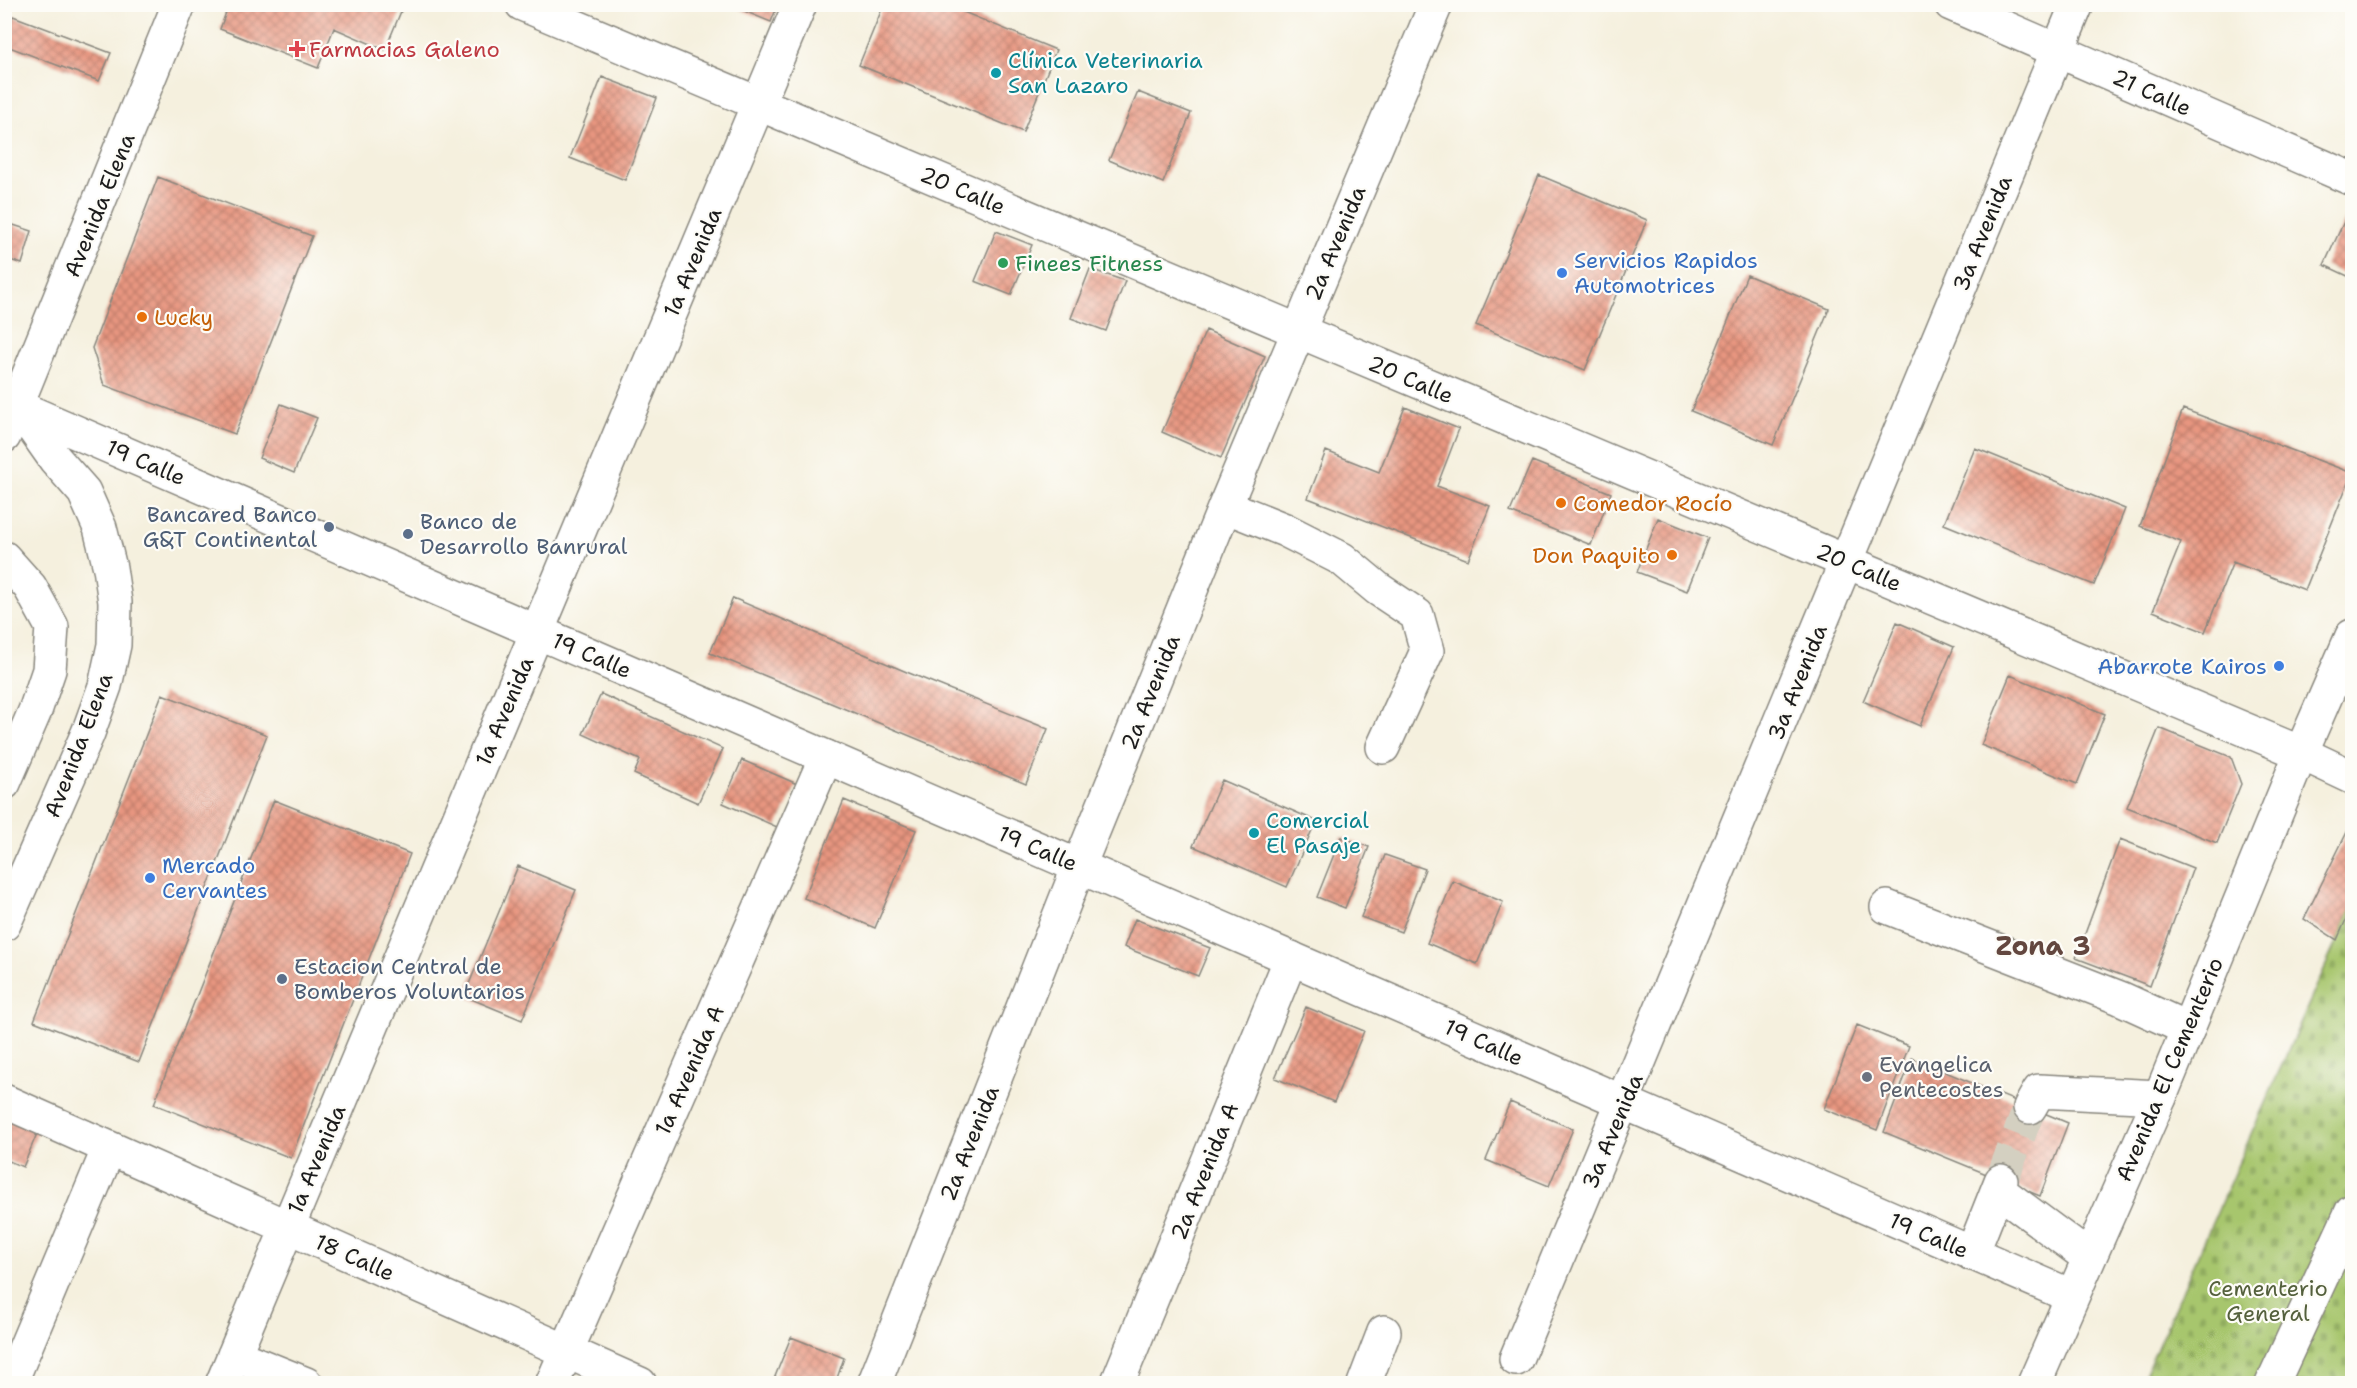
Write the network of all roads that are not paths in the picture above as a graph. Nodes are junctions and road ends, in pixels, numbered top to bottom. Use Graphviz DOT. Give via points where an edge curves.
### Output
graph roads {
  1 [pos="179,4"];
  2 [pos="522,4"];
  3 [pos="800,4"];
  4 [pos="1436,4"];
  5 [pos="1951,4"];
  6 [pos="2077,4"];
  7 [pos="2058,51"];
  8 [pos="758,104"];
  9 [pos="2352,179"];
  10 [pos="1298,331"];
  11 [pos="11,404"];
  12 [pos="4,436"];
  13 [pos="1225,506"];
  14 [pos="4,558"];
  15 [pos="1846,562"];
  16 [pos="537,631"];
  17 [pos="2352,636"];
  18 [pos="1383,747"];
  19 [pos="2301,753"];
  20 [pos="826,757"];
  21 [pos="2342,773"];
  22 [pos="4,783"];
  23 [pos="1079,866"];
  24 [pos="1887,907"];
  25 [pos="4,924"];
  26 [pos="1291,958"];
  27 [pos="2188,1029"];
  28 [pos="2160,1097"];
  29 [pos="4,1101"];
  30 [pos="1624,1103"];
  31 [pos="2030,1107"];
  32 [pos="109,1148"];
  33 [pos="2352,1211"];
  34 [pos="288,1228"];
  35 [pos="1972,1254"];
  36 [pos="2088,1257"];
  37 [pos="2071,1296"];
  38 [pos="1384,1332"];
  39 [pos="566,1351"];
  40 [pos="1516,1359"];
  41 [pos="228,1369"];
  42 [pos="10,1383"];
  43 [pos="306,1383"];
  44 [pos="552,1383"];
  45 [pos="640,1383"];
  46 [pos="874,1383"];
  47 [pos="1117,1383"];
  48 [pos="1364,1383"];
  49 [pos="2034,1383"];
  50 [pos="2272,1383"];
  1 -- 11 [label="main road, Avenida Elena"];
  2 -- 8 [label="main road, 20 Calle"];
  3 -- 8 [label="main road, 1a Avenida"];
  4 -- 10 [label="main road, 2a Avenida"];
  5 -- 7 [label="main road, 21 Calle"];
  6 -- 7 [label="main road, 3a Avenida"];
  7 -- 9 [label="main road, 21 Calle"];
  7 -- 15 [label="main road, 3a Avenida"];
  8 -- 10 [label="main road, 20 Calle"];
  8 -- 16 [label="main road, 1a Avenida"];
  10 -- 13 [label="main road, 2a Avenida"];
  10 -- 15 [label="main road, 20 Calle"];
  11 -- 12 [label="main road, Avenida Elena"];
  11 -- 16 [label="main road, 19 Calle"];
  11 -- 25 [label="main road, Avenida Elena" via="84,492 100,528 115,602 114,645 105,686"];
  13 -- 18 [label="main road" via="1342,559 1418,615 1427,651"];
  13 -- 23 [label="main road, 2a Avenida"];
  14 -- 22 [label="main road" via="30,587 52,627 49,670"];
  15 -- 19 [label="main road, 20 Calle"];
  15 -- 30 [label="main road, 3a Avenida"];
  16 -- 20 [label="main road, 19 Calle"];
  16 -- 34 [label="main road, 1a Avenida"];
  17 -- 19 [label="main road, Avenida El Cementerio"];
  19 -- 21 [label="main road"];
  19 -- 27 [label="main road, Avenida El Cementerio"];
  20 -- 23 [label="main road, 19 Calle"];
  20 -- 39 [label="main road, 1a Avenida A"];
  23 -- 26 [label="main road, 19 Calle"];
  23 -- 46 [label="main road, 2a Avenida"];
  24 -- 27 [label="main road"];
  26 -- 30 [label="main road, 19 Calle"];
  26 -- 47 [label="main road, 2a Avenida A"];
  27 -- 28 [label="main road, Avenida El Cementerio"];
  28 -- 31 [label="main road" via="2039,1091"];
  28 -- 36 [label="main road, Avenida El Cementerio"];
  29 -- 32 [label="main road, 18 Calle"];
  30 -- 35 [label="main road, 19 Calle"];
  30 -- 40 [label="main road, 3a Avenida"];
  32 -- 34 [label="main road, 18 Calle"];
  32 -- 42 [label="main road"];
  33 -- 50 [label="main road"];
  34 -- 39 [label="main road, 18 Calle"];
  34 -- 41 [label="main road, 1a Avenida"];
  35 -- 36 [label="main road" via="2000,1185"];
  35 -- 37 [label="main road, 19 Calle"];
  36 -- 37 [label="main road, Avenida El Cementerio"];
  37 -- 49 [label="main road, Avenida El Cementerio"];
  38 -- 48 [label="main road"];
  39 -- 44 [label="main road, 1a Avenida A"];
  39 -- 45 [label="main road, 18 Calle"];
  41 -- 43 [label="main road"];
}
